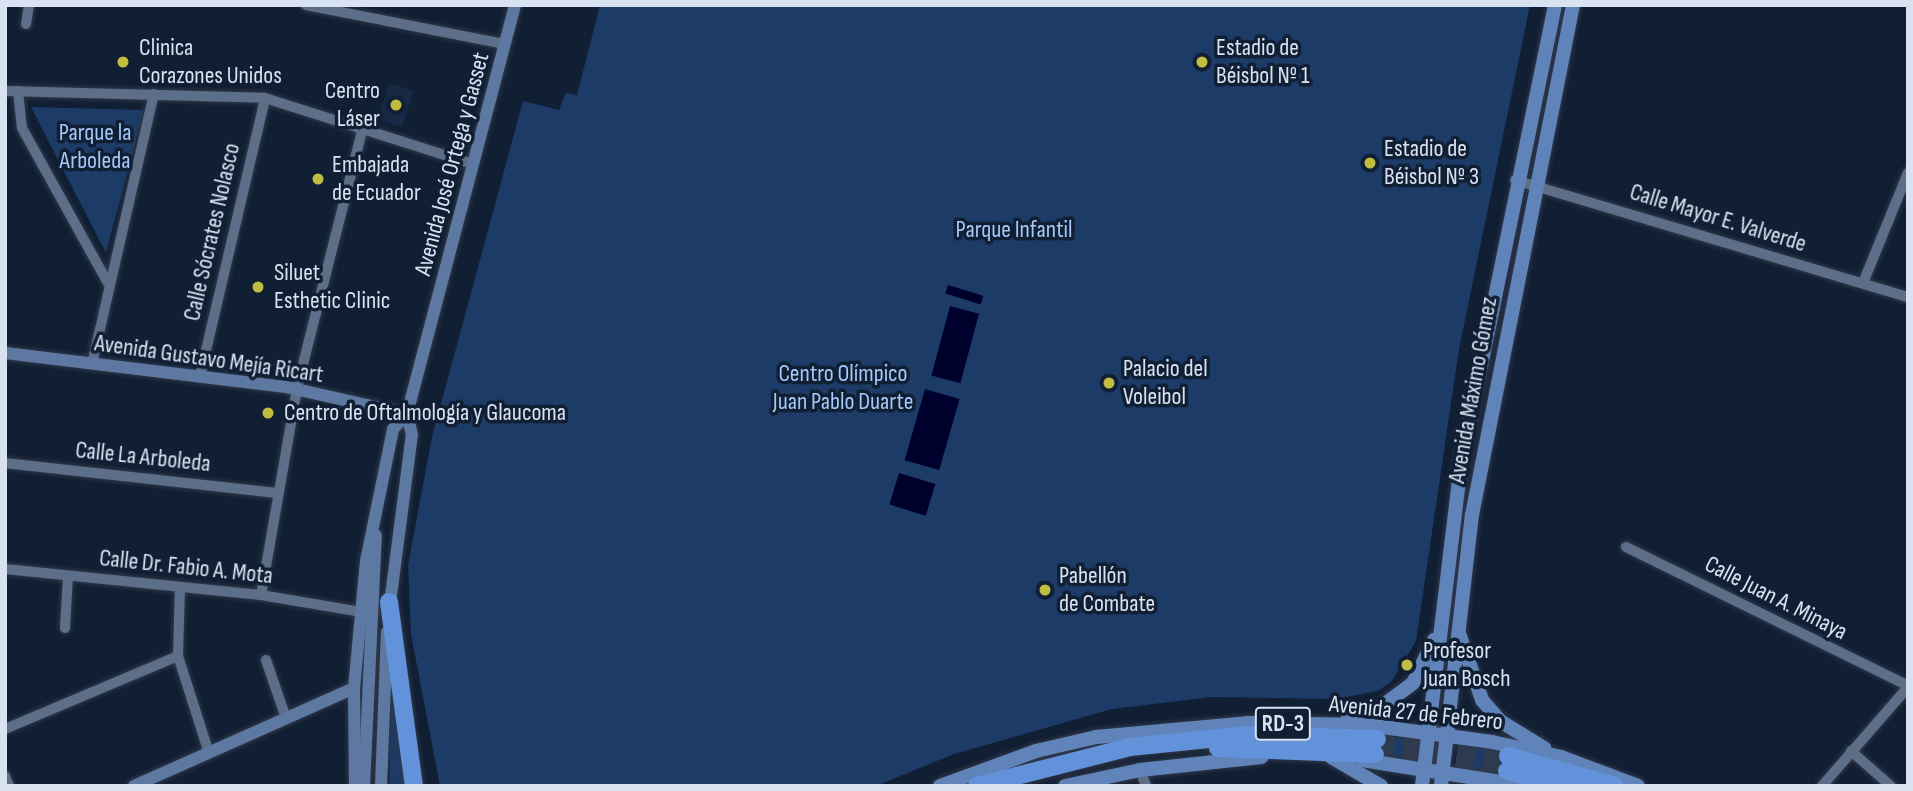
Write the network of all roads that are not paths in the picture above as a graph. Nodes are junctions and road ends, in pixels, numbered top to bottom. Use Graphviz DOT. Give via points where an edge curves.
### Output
graph roads {
  1 [pos="29,5"];
  2 [pos="306,5"];
  3 [pos="515,5"];
  4 [pos="1555,5"];
  5 [pos="1573,5"];
  6 [pos="342,9"];
  7 [pos="26,24"];
  8 [pos="505,44"];
  9 [pos="5,91"];
  10 [pos="18,91"];
  11 [pos="155,94"];
  12 [pos="265,98"];
  13 [pos="363,128"];
  14 [pos="474,164"];
  15 [pos="1908,173"];
  16 [pos="1515,180"];
  17 [pos="1535,185"];
  18 [pos="1863,283"];
  19 [pos="108,284"];
  20 [pos="1908,297"];
  21 [pos="5,353"];
  22 [pos="92,364"];
  23 [pos="200,376"];
  24 [pos="297,388"];
  25 [pos="407,414"];
  26 [pos="5,463"];
  27 [pos="276,493"];
  28 [pos="376,524"];
  29 [pos="1626,547"];
  30 [pos="5,569"];
  31 [pos="68,576"];
  32 [pos="180,587"];
  33 [pos="261,595"];
  34 [pos="389,602"];
  35 [pos="361,612"];
  36 [pos="1441,623"];
  37 [pos="1458,624"];
  38 [pos="65,628"];
  39 [pos="178,656"];
  40 [pos="266,660"];
  41 [pos="1908,686"];
  42 [pos="354,688"];
  43 [pos="286,718"];
  44 [pos="1304,724"];
  45 [pos="5,729"];
  46 [pos="1428,732"];
  47 [pos="1446,735"];
  48 [pos="1851,751"];
  49 [pos="209,753"];
  50 [pos="1331,757"];
  51 [pos="1561,757"];
  52 [pos="1424,767"];
  53 [pos="1443,768"];
  54 [pos="1140,770"];
  55 [pos="5,776"];
  56 [pos="9,786"];
  57 [pos="134,786"];
  58 [pos="355,786"];
  59 [pos="364,786"];
  60 [pos="381,786"];
  61 [pos="414,786"];
  62 [pos="940,786"];
  63 [pos="977,786"];
  64 [pos="1009,786"];
  65 [pos="1065,786"];
  66 [pos="1146,786"];
  67 [pos="1381,786"];
  68 [pos="1422,786"];
  69 [pos="1441,786"];
  70 [pos="1526,786"];
  71 [pos="1567,786"];
  72 [pos="1615,786"];
  73 [pos="1638,786"];
  74 [pos="1822,786"];
  75 [pos="1891,786"];
  1 -- 7 [label="street"];
  2 -- 6 [label="street"];
  3 -- 8 [label="main road, Avenida José Ortega y Gasset"];
  4 -- 16 [label="main road, Avenida Máximo Gómez"];
  5 -- 17 [label="main road, Avenida Máximo Gómez"];
  6 -- 8 [label="street"];
  8 -- 14 [label="main road, Avenida José Ortega y Gasset"];
  9 -- 10 [label="street"];
  10 -- 11 [label="street"];
  10 -- 19 [label="street" via="22,128"];
  11 -- 12 [label="street"];
  11 -- 19 [label="street"];
  12 -- 13 [label="street"];
  12 -- 23 [label="street, Calle Sócrates Nolasco"];
  13 -- 14 [label="street"];
  13 -- 24 [label="street"];
  14 -- 25 [label="main road, Avenida José Ortega y Gasset"];
  15 -- 18 [label="street"];
  16 -- 17 [label="street, Calle Mayor E. Valverde"];
  16 -- 36 [label="main road, Avenida Máximo Gómez" via="1461,463"];
  17 -- 18 [label="street, Calle Mayor E. Valverde"];
  17 -- 37 [label="main road, Avenida Máximo Gómez"];
  18 -- 20 [label="street, Calle Mayor E. Valverde"];
  19 -- 22 [label="street"];
  21 -- 22 [label="main road, Avenida Gustavo Mejía Ricart"];
  22 -- 23 [label="main road, Avenida Gustavo Mejía Ricart"];
  23 -- 24 [label="main road, Avenida Gustavo Mejía Ricart"];
  24 -- 25 [label="main road, Avenida Gustavo Mejía Ricart"];
  24 -- 27 [label="street"];
  25 -- 28 [label="main road, Avenida José Ortega y Gasset" via="393,429"];
  25 -- 34 [label="main road, Avenida José Ortega y Gasset" via="412,435"];
  26 -- 27 [label="street, Calle La Arboleda"];
  27 -- 33 [label="street"];
  28 -- 35 [label="main road, Avenida José Ortega y Gasset"];
  28 -- 59 [label="main road"];
  29 -- 41 [label="street, Calle Juan A. Minaya"];
  30 -- 31 [label="street, Calle Dr. Fabio A. Mota"];
  31 -- 32 [label="street, Calle Dr. Fabio A. Mota"];
  31 -- 38 [label="street"];
  32 -- 33 [label="street, Calle Dr. Fabio A. Mota"];
  32 -- 39 [label="street"];
  33 -- 35 [label="street, Calle Dr. Fabio A. Mota"];
  34 -- 60 [label="main road, Avenida José Ortega y Gasset"];
  34 -- 61 [label="highway"];
  35 -- 42 [label="main road, Avenida José Ortega y Gasset"];
  36 -- 44 [label="main road" via="1422,669 1388,703 1359,717"];
  36 -- 46 [label="main road, Avenida Máximo Gómez"];
  37 -- 47 [label="main road, Avenida Máximo Gómez"];
  37 -- 51 [label="main road" via="1482,700 1520,736"];
  39 -- 45 [label="street"];
  39 -- 49 [label="street"];
  40 -- 43 [label="street"];
  41 -- 48 [label="street"];
  42 -- 43 [label="main road"];
  42 -- 58 [label="main road, Avenida José Ortega y Gasset"];
  43 -- 49 [label="main road"];
  44 -- 46 [label="main road, Avenida 27 de Febrero / RD-3"];
  44 -- 62 [label="main road, Avenida 27 de Febrero / RD-3" via="1248,723 1096,737 1036,751"];
  46 -- 47 [label="main road, Avenida 27 de Febrero / RD-3"];
  46 -- 52 [label="main road, Avenida Máximo Gómez"];
  47 -- 51 [label="main road, Avenida 27 de Febrero / RD-3"];
  47 -- 53 [label="main road, Avenida Máximo Gómez"];
  48 -- 74 [label="street"];
  48 -- 75 [label="street"];
  49 -- 57 [label="main road"];
  50 -- 52 [label="main road, RD-3"];
  50 -- 54 [label="main road, RD-3" via="1246,757"];
  50 -- 67 [label="main road"];
  51 -- 73 [label="main road, Avenida 27 de Febrero / RD-3"];
  52 -- 53 [label="main road, RD-3"];
  52 -- 68 [label="main road, Avenida Máximo Gómez"];
  53 -- 69 [label="main road, Avenida Máximo Gómez"];
  53 -- 70 [label="main road, RD-3"];
  54 -- 65 [label="main road, RD-3"];
  54 -- 66 [label="street"];
  55 -- 56 [label="street"];
  63 -- 64 [label="highway, RD-3" via="1130,747 1248,736 1376,747 1212,748 1121,758"];
  71 -- 72 [label="highway" via="1508,763"];
}
